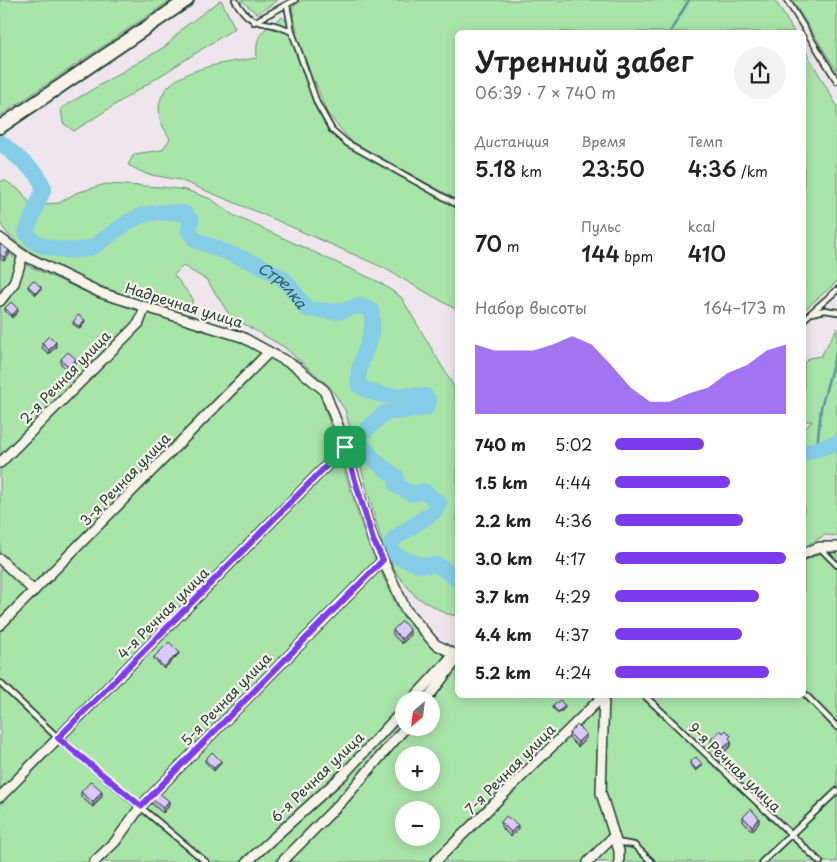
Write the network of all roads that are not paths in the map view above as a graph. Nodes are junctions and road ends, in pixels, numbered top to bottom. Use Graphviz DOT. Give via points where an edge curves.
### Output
graph roads {
  1 [pos="187,0"];
  2 [pos="235,0"];
  3 [pos="295,0"];
  4 [pos="786,0"];
  5 [pos="287,5"];
  6 [pos="254,22"];
  7 [pos="805,30"];
  8 [pos="292,32"];
  9 [pos="806,32"];
  10 [pos="837,81"];
  11 [pos="1,126"];
  12 [pos="455,203"];
  13 [pos="0,238"];
  14 [pos="23,255"];
  15 [pos="837,290"];
  16 [pos="0,300"];
  17 [pos="145,307"];
  18 [pos="837,312"];
  19 [pos="811,313"];
  20 [pos="806,317"];
  21 [pos="269,352"];
  22 [pos="345,447"];
  23 [pos="0,463"];
  24 [pos="819,547"];
  25 [pos="837,547"];
  26 [pos="806,553"];
  27 [pos="0,559"];
  28 [pos="383,560"];
  29 [pos="837,565"];
  30 [pos="34,591"];
  31 [pos="0,625"];
  32 [pos="455,655"];
  33 [pos="455,657"];
  34 [pos="455,657"];
  35 [pos="0,683"];
  36 [pos="421,691"];
  37 [pos="432,691"];
  38 [pos="806,695"];
  39 [pos="601,698"];
  40 [pos="604,698"];
  41 [pos="647,698"];
  42 [pos="395,719"];
  43 [pos="837,727"];
  44 [pos="398,736"];
  45 [pos="58,738"];
  46 [pos="837,791"];
  47 [pos="0,797"];
  48 [pos="141,806"];
  49 [pos="790,834"];
  50 [pos="615,839"];
  51 [pos="94,862"];
  52 [pos="206,862"];
  53 [pos="247,862"];
  54 [pos="282,862"];
  55 [pos="435,862"];
  56 [pos="588,862"];
  57 [pos="619,862"];
  58 [pos="652,862"];
  59 [pos="762,862"];
  60 [pos="820,862"];
  1 -- 11 [label="main road"];
  2 -- 6 [label="lane" via="244,16"];
  3 -- 5 [label="lane"];
  4 -- 7 [label="lane"];
  5 -- 6 [label="lane"];
  5 -- 8 [label="lane"];
  6 -- 8 [label="lane" via="267,22"];
  8 -- 12 [label="lane" via="317,103 332,130 354,147"];
  9 -- 10 [label="lane"];
  13 -- 14 [label="street, Надречная улица"];
  14 -- 16 [label="street" via="14,283"];
  14 -- 17 [label="street, Надречная улица" via="101,294"];
  15 -- 19 [label="lane"];
  17 -- 21 [label="street, Надречная улица" via="242,337"];
  17 -- 23 [label="street, 2-я Речная улица" via="138,323"];
  18 -- 19 [label="lane"];
  19 -- 20 [label="lane"];
  21 -- 22 [label="street, Надречная улица" via="295,366 324,390"];
  21 -- 30 [label="street, 3-я Речная улица"];
  22 -- 28 [label="street, Надречная улица" via="373,540"];
  22 -- 45 [label="street, 4-я Речная улица"];
  24 -- 25 [label="street"];
  24 -- 26 [label="street"];
  24 -- 29 [label="lane"];
  27 -- 30 [label="street"];
  28 -- 32 [label="street, Надречная улица" via="406,610 435,644"];
  28 -- 48 [label="street, 5-я Речная улица"];
  30 -- 31 [label="street, 3-я Речная улица"];
  33 -- 36 [label="street"];
  34 -- 37 [label="street"];
  35 -- 45 [label="lane"];
  38 -- 43 [label="lane"];
  39 -- 55 [label="street, 7-я Речная улица"];
  40 -- 50 [label="street" via="601,793"];
  41 -- 49 [label="lane, 9-я Речная улица"];
  42 -- 53 [label="street, 6-я Речная улица" via="344,774"];
  44 -- 54 [label="street" via="344,799"];
  45 -- 47 [label="street, 4-я Речная улица"];
  45 -- 48 [label="lane"];
  46 -- 49 [label="lane"];
  48 -- 51 [label="street, 5-я Речная улица" via="115,842"];
  48 -- 52 [label="lane"];
  49 -- 59 [label="lane"];
  49 -- 60 [label="lane, 9-я Речная улица"];
  50 -- 56 [label="street"];
  50 -- 57 [label="street"];
  50 -- 58 [label="lane" via="634,845"];
}
